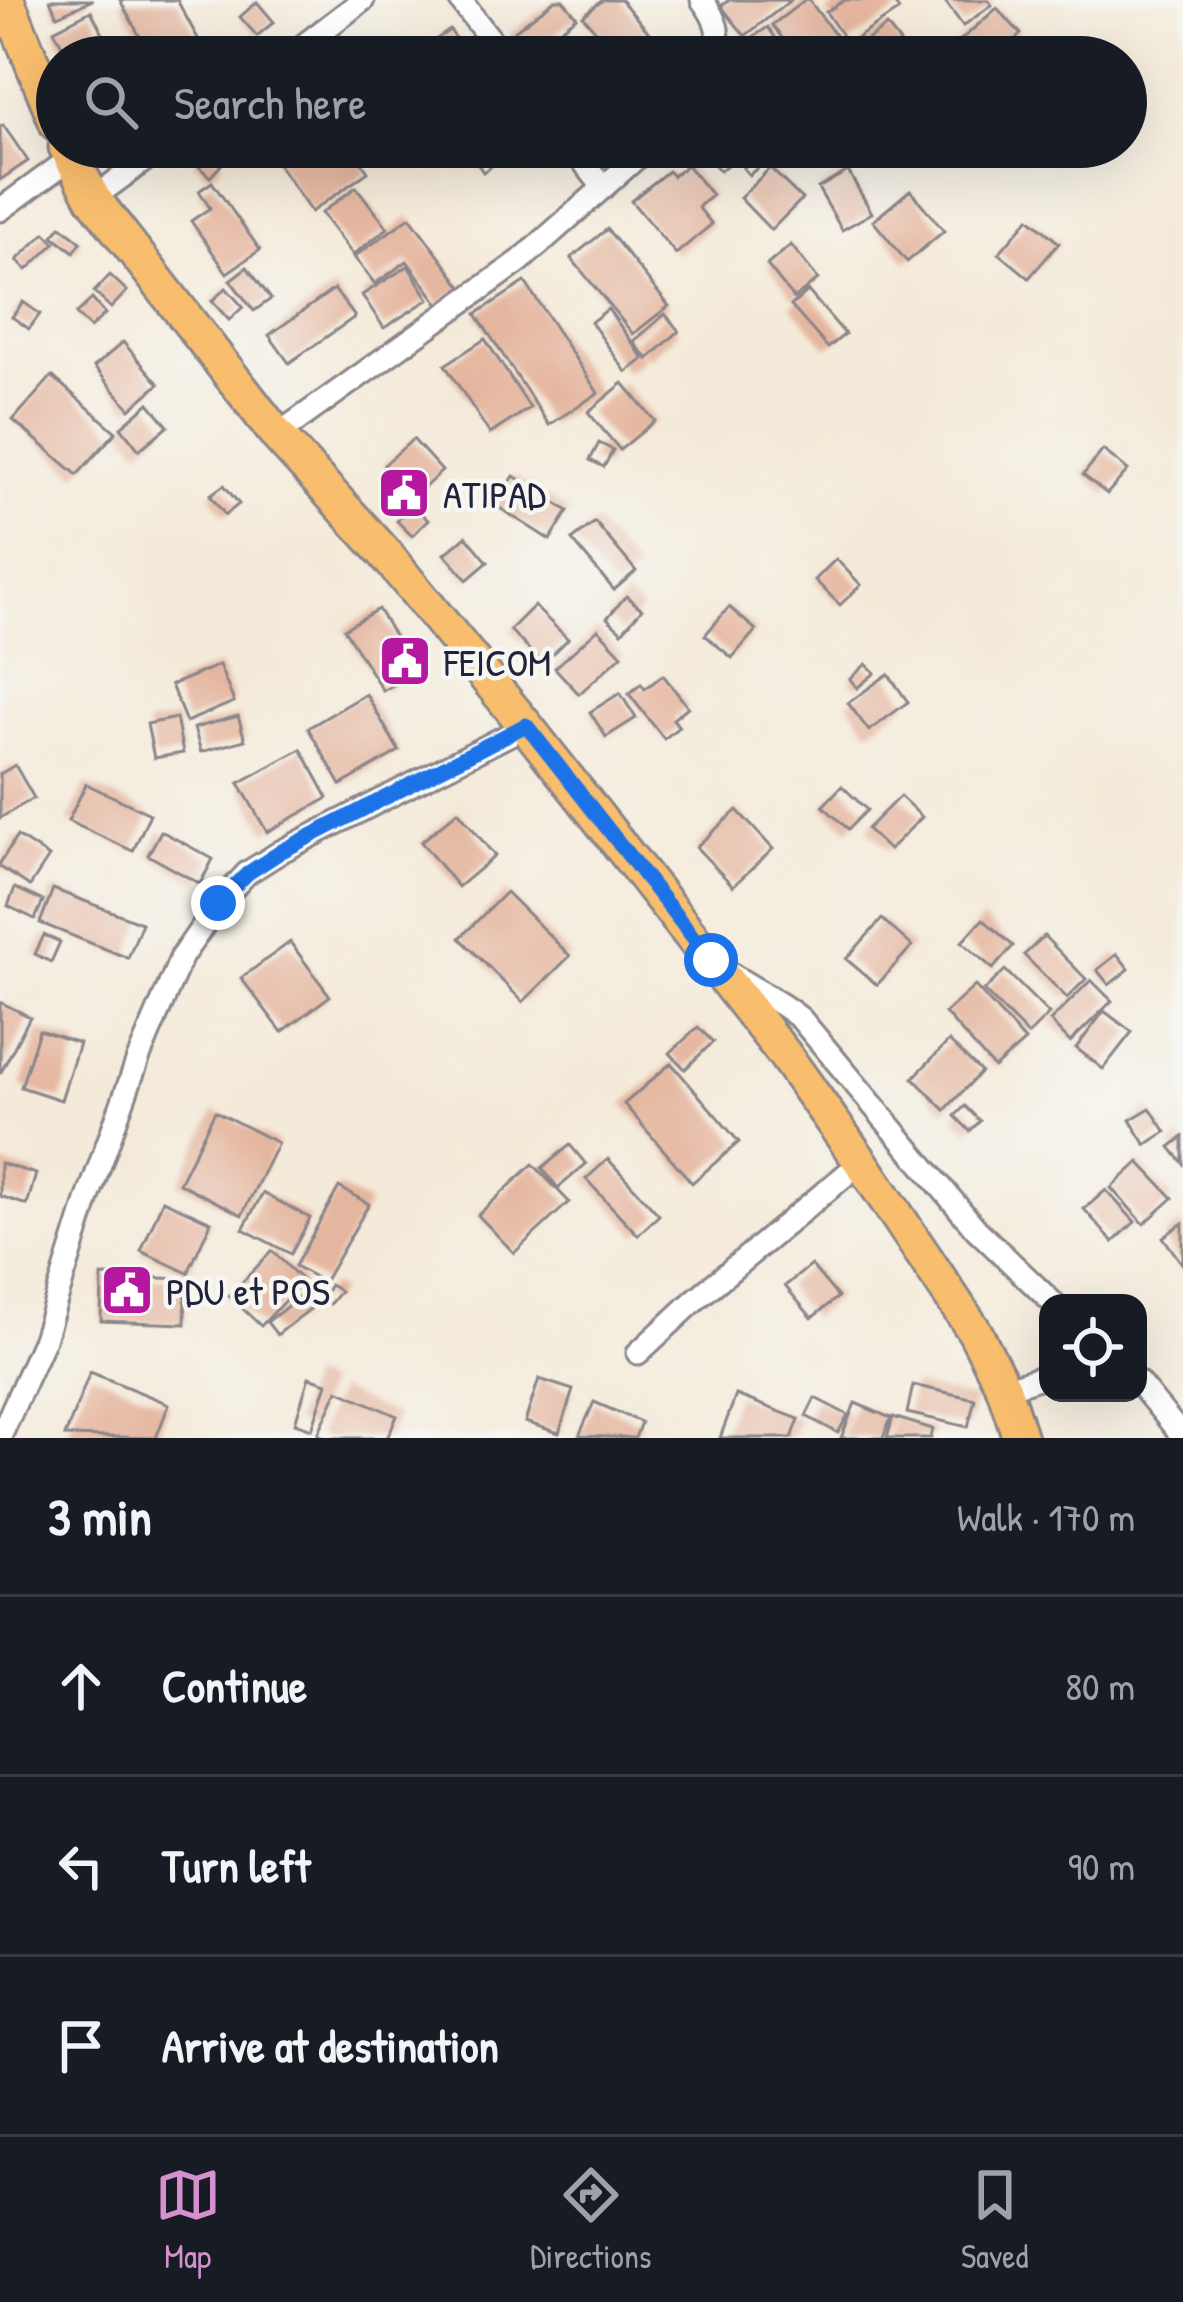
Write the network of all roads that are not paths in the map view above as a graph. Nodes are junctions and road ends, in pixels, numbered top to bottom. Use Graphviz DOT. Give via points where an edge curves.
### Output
graph roads {
  1 [pos="7,0"];
  2 [pos="363,0"];
  3 [pos="460,0"];
  4 [pos="702,0"];
  5 [pos="315,36"];
  6 [pos="488,36"];
  7 [pos="720,36"];
  8 [pos="36,72"];
  9 [pos="50,168"];
  10 [pos="77,168"];
  11 [pos="134,168"];
  12 [pos="588,168"];
  13 [pos="625,168"];
  14 [pos="603,187"];
  15 [pos="93,198"];
  16 [pos="0,210"];
  17 [pos="277,435"];
  18 [pos="526,725"];
  19 [pos="711,960"];
  20 [pos="861,1162"];
  21 [pos="1044,1294"];
  22 [pos="638,1353"];
  23 [pos="1039,1378"];
  24 [pos="1004,1389"];
  25 [pos="1147,1393"];
  26 [pos="1,1432"];
  27 [pos="1183,1437"];
  28 [pos="1020,1438"];
  1 -- 8 [label="main road"];
  2 -- 5 [label="street"];
  3 -- 6 [label="street"];
  4 -- 7 [label="street"];
  9 -- 16 [label="street"];
  10 -- 15 [label="main road"];
  11 -- 15 [label="street"];
  12 -- 14 [label="street"];
  13 -- 14 [label="street"];
  14 -- 17 [label="street" via="520,261"];
  15 -- 17 [label="main road"];
  17 -- 18 [label="main road"];
  18 -- 19 [label="main road"];
  18 -- 26 [label="street" via="282,851 218,903 182,956 138,1059 44,1339"];
  19 -- 20 [label="main road"];
  19 -- 21 [label="street" via="802,1018 976,1229"];
  20 -- 22 [label="street"];
  20 -- 24 [label="main road"];
  23 -- 24 [label="street"];
  24 -- 28 [label="main road"];
  25 -- 27 [label="street"];
}
